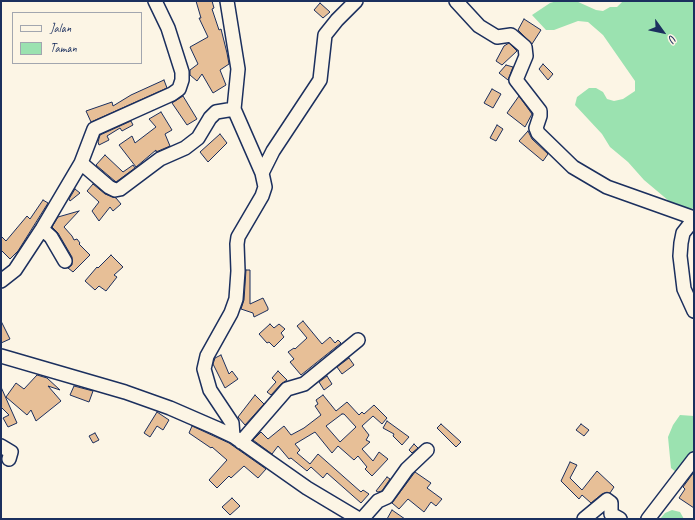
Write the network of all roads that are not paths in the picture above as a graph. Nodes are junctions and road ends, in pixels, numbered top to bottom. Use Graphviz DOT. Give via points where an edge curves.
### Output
graph roads {
  1 [pos="155,1"];
  2 [pos="227,1"];
  3 [pos="366,1"];
  4 [pos="456,1"];
  5 [pos="353,2"];
  6 [pos="324,39"];
  7 [pos="234,109"];
  8 [pos="81,162"];
  9 [pos="262,173"];
  10 [pos="694,219"];
  11 [pos="42,229"];
  12 [pos="65,261"];
  13 [pos="1,281"];
  14 [pos="694,311"];
  15 [pos="358,340"];
  16 [pos="1,356"];
  17 [pos="237,439"];
  18 [pos="1,446"];
  19 [pos="427,450"];
  20 [pos="9,459"];
  21 [pos="694,459"];
  22 [pos="360,519"];
  23 [pos="584,519"];
  24 [pos="620,519"];
  25 [pos="648,519"];
  1 -- 8 [label="street" via="168,28 182,72 179,89 94,129"];
  2 -- 7 [label="street" via="238,69"];
  3 -- 6 [label="street"];
  4 -- 10 [label="street" via="479,26 497,38 510,35 525,47 526,56 516,80 540,112 536,128 538,133 573,167 607,187"];
  5 -- 6 [label="street" via="328,30"];
  6 -- 9 [label="street" via="320,80 273,151"];
  7 -- 8 [label="street" via="216,112 198,138 185,148 160,159 117,190 109,187"];
  7 -- 9 [label="street"];
  8 -- 11 [label="street"];
  9 -- 17 [label="street" via="265,187 262,196 236,244 236,299 207,356 204,369 210,390 232,423"];
  10 -- 14 [label="street" via="680,243 684,289"];
  11 -- 12 [label="street" via="51,236"];
  11 -- 13 [label="street" via="15,270"];
  15 -- 17 [label="street" via="306,382 287,389"];
  16 -- 17 [label="street" via="125,392 170,408"];
  17 -- 22 [label="street" via="307,488"];
  18 -- 20 [label="street" via="12,452"];
  19 -- 22 [label="street" via="407,469 387,497 378,501"];
  21 -- 25 [label="street"];
  23 -- 24 [label="street" via="605,500 611,503 611,514"];
}
